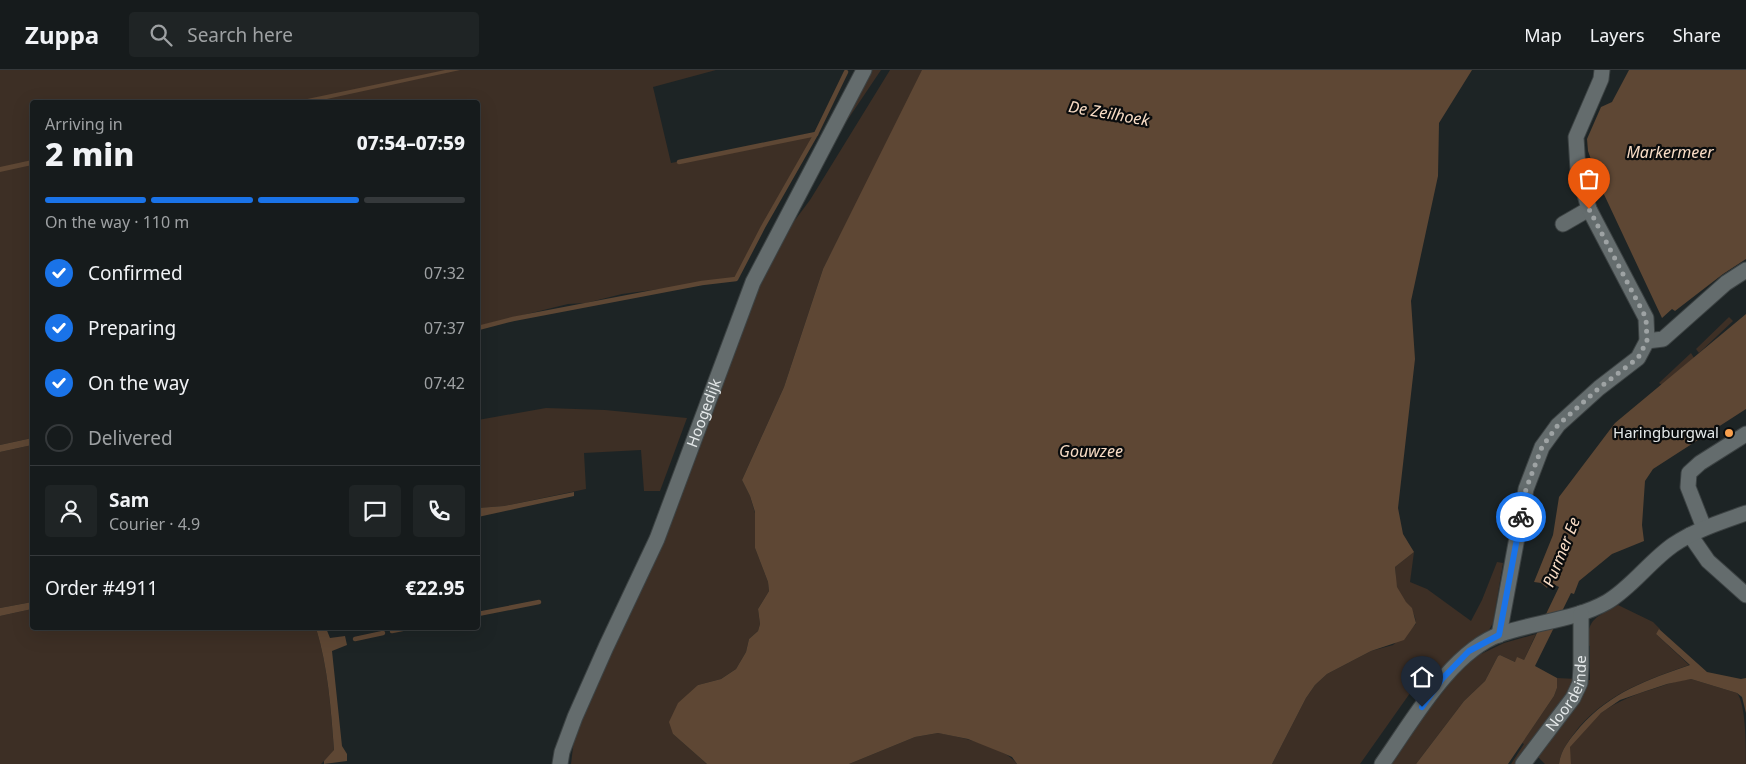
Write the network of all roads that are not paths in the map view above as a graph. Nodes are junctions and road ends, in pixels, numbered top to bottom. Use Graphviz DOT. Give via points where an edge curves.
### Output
graph roads {
  1 [pos="864,70"];
  2 [pos="1602,70"];
  3 [pos="1589,209"];
  4 [pos="1563,224"];
  5 [pos="1746,270"];
  6 [pos="1647,341"];
  7 [pos="1746,434"];
  8 [pos="1746,513"];
  9 [pos="1704,528"];
  10 [pos="1690,535"];
  11 [pos="1746,595"];
  12 [pos="1581,613"];
  13 [pos="1499,635"];
  14 [pos="560,764"];
  15 [pos="1382,764"];
  16 [pos="1523,764"];
  1 -- 14 [label="street, Hoogedijk" via="753,282 657,539 575,717"];
  2 -- 3 [label="street" via="1576,137 1578,170"];
  3 -- 4 [label="street"];
  3 -- 6 [label="street" via="1646,318"];
  5 -- 6 [label="street" via="1726,283 1663,339"];
  6 -- 13 [label="street" via="1638,358 1558,425 1542,447 1526,489"];
  7 -- 9 [label="street" via="1700,463 1689,474 1688,487"];
  8 -- 9 [label="street"];
  9 -- 10 [label="street"];
  10 -- 11 [label="street" via="1708,561"];
  10 -- 12 [label="street" via="1672,545 1607,602"];
  12 -- 13 [label="street"];
  12 -- 16 [label="street, Noordeinde" via="1580,683 1573,698"];
  13 -- 15 [label="street" via="1469,651 1442,679"];
}
